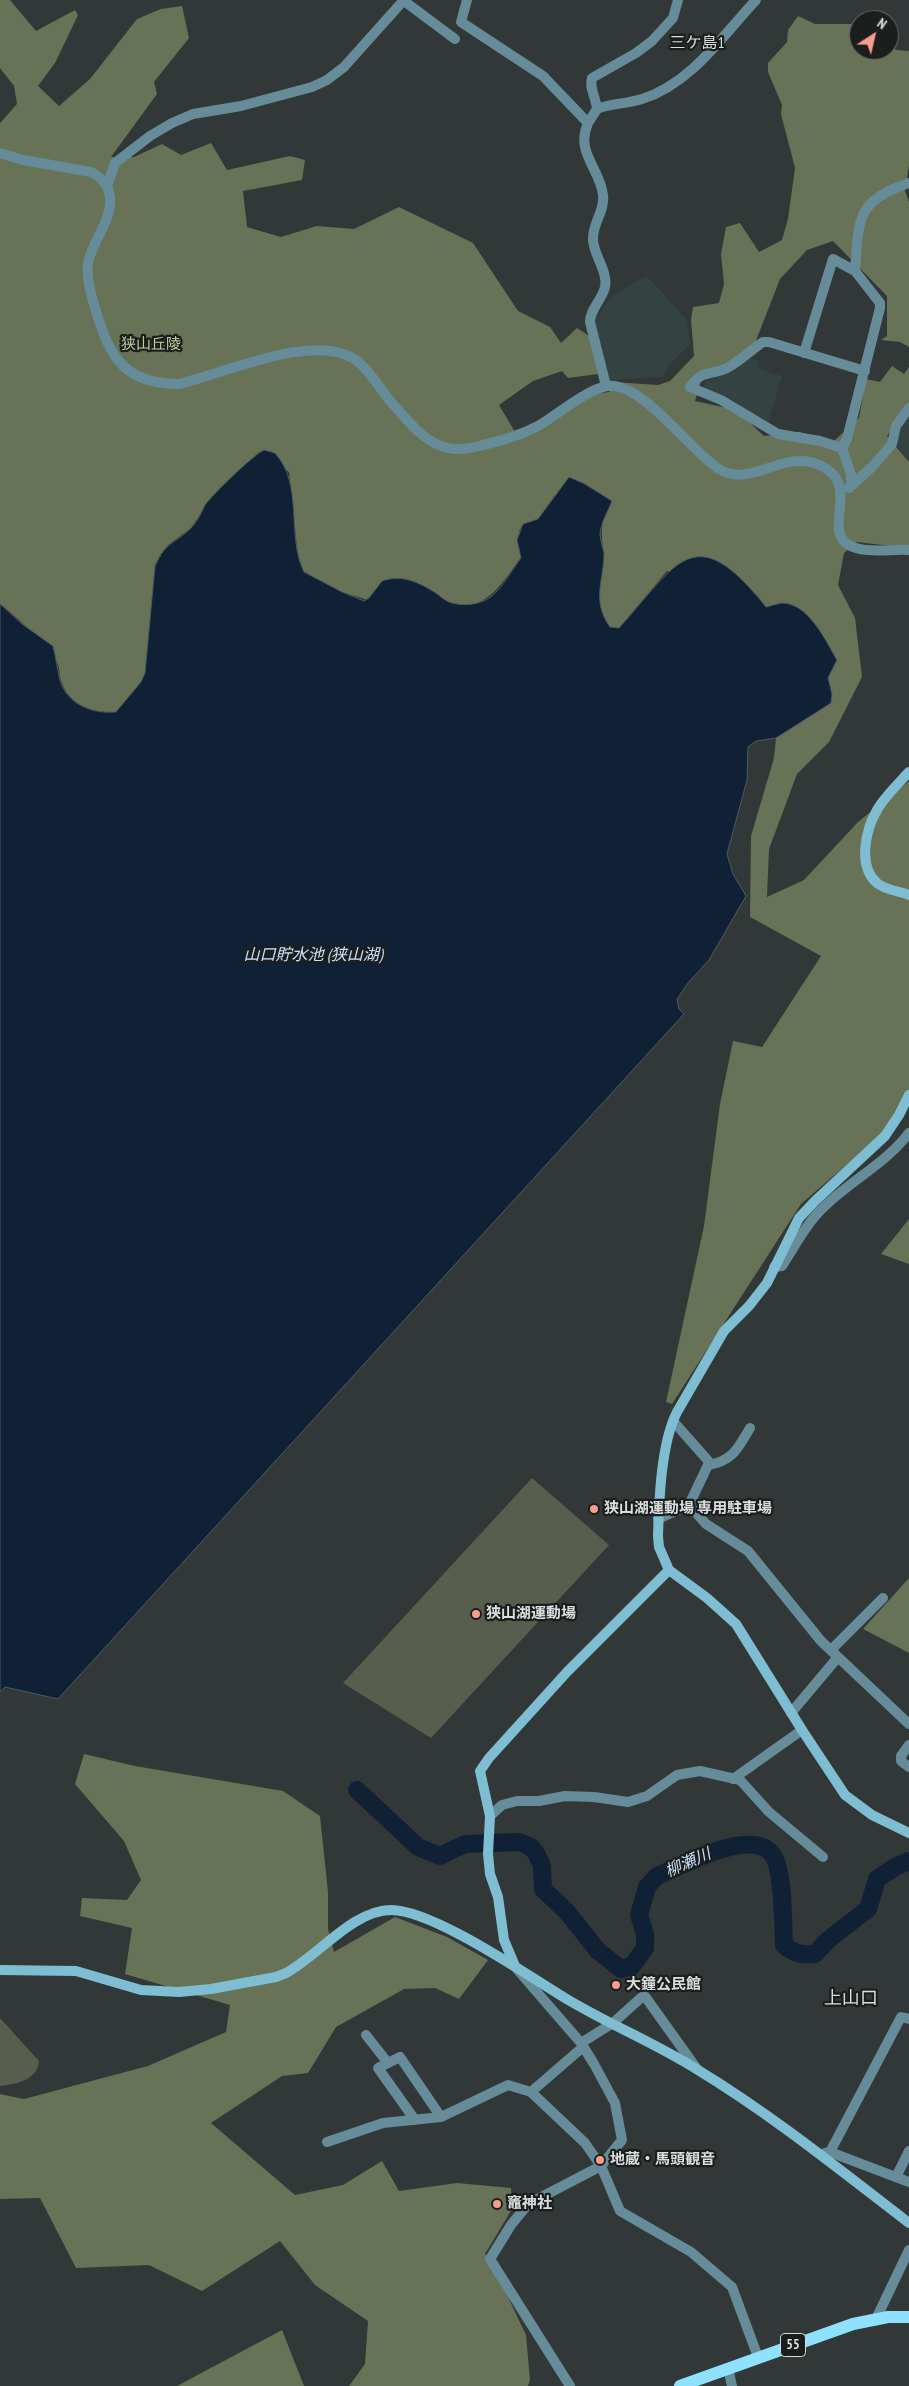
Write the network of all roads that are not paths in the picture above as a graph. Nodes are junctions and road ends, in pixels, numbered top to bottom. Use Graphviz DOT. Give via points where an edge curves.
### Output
graph roads {
  1 [pos="404,0"];
  2 [pos="467,0"];
  3 [pos="678,0"];
  4 [pos="756,0"];
  5 [pos="455,38"];
  6 [pos="597,109"];
  7 [pos="588,123"];
  8 [pos="0,153"];
  9 [pos="909,183"];
  10 [pos="107,186"];
  11 [pos="856,270"];
  12 [pos="804,352"];
  13 [pos="865,371"];
  14 [pos="606,386"];
  15 [pos="909,408"];
  16 [pos="842,448"];
  17 [pos="851,484"];
  18 [pos="842,497"];
  19 [pos="909,550"];
  20 [pos="909,772"];
  21 [pos="909,895"];
  22 [pos="909,1094"];
  23 [pos="909,1133"];
  24 [pos="774,1268"];
  25 [pos="673,1421"];
  26 [pos="750,1428"];
  27 [pos="711,1464"];
  28 [pos="689,1505"];
  29 [pos="658,1519"];
  30 [pos="670,1570"];
  31 [pos="883,1598"];
  32 [pos="834,1654"];
  33 [pos="791,1713"];
  34 [pos="909,1724"];
  35 [pos="802,1730"];
  36 [pos="909,1745"];
  37 [pos="909,1767"];
  38 [pos="733,1779"];
  39 [pos="490,1816"];
  40 [pos="909,1833"];
  41 [pos="823,1857"];
  42 [pos="515,1966"];
  43 [pos="0,1970"];
  44 [pos="909,2020"];
  45 [pos="613,2023"];
  46 [pos="366,2035"];
  47 [pos="582,2045"];
  48 [pos="388,2063"];
  49 [pos="697,2069"];
  50 [pos="531,2092"];
  51 [pos="441,2117"];
  52 [pos="415,2120"];
  53 [pos="327,2142"];
  54 [pos="909,2151"];
  55 [pos="830,2152"];
  56 [pos="819,2154"];
  57 [pos="601,2166"];
  58 [pos="896,2177"];
  59 [pos="909,2182"];
  60 [pos="909,2223"];
  61 [pos="909,2250"];
  62 [pos="909,2317"];
  63 [pos="876,2319"];
  64 [pos="758,2357"];
  65 [pos="728,2368"];
  66 [pos="570,2386"];
  67 [pos="680,2386"];
  68 [pos="732,2386"];
  1 -- 5 [label="street"];
  1 -- 10 [label="street" via="344,67 327,80 241,106 193,114 172,123 115,163"];
  2 -- 7 [label="street" via="461,22 543,76"];
  3 -- 6 [label="street" via="673,18 652,41 592,78"];
  4 -- 6 [label="street" via="716,46 675,82 642,99"];
  6 -- 7 [label="street"];
  7 -- 14 [label="street" via="583,134 585,152 603,194 593,237 605,284 590,322"];
  8 -- 10 [label="street" via="91,172"];
  9 -- 11 [label="street" via="880,196 866,207 861,218"];
  10 -- 14 [label="street" via="110,199 88,262 88,281 109,348 117,361 149,380 179,384 281,354 342,353 369,373 419,433 449,449 464,449 519,434"];
  11 -- 12 [label="street" via="833,260"];
  11 -- 13 [label="street" via="880,303"];
  12 -- 13 [label="street"];
  12 -- 16 [label="street" via="763,342 726,368 696,378 690,387 721,400 778,434"];
  13 -- 16 [label="street"];
  14 -- 18 [label="street" via="618,386 632,392 719,470 730,475 742,475 790,461 814,463 833,475"];
  15 -- 17 [label="street" via="896,426 892,444"];
  16 -- 17 [label="street"];
  17 -- 18 [label="street"];
  18 -- 19 [label="street" via="838,531 848,545 857,549"];
  20 -- 21 [label="street" via="878,809 868,833 866,857 875,881"];
  22 -- 24 [label="street" via="900,1116 885,1136 804,1211"];
  23 -- 24 [label="street" via="878,1166 823,1207 782,1266"];
  24 -- 25 [label="street" via="757,1296 724,1330"];
  25 -- 27 [label="street"];
  25 -- 29 [label="street" via="665,1456"];
  26 -- 27 [label="street" via="734,1454"];
  27 -- 28 [label="street"];
  28 -- 29 [label="street"];
  28 -- 32 [label="street" via="706,1524 748,1550"];
  29 -- 30 [label="street" via="659,1547"];
  30 -- 33 [label="street" via="736,1624"];
  30 -- 39 [label="street" via="567,1672 484,1765 480,1771"];
  31 -- 32 [label="street"];
  32 -- 33 [label="street"];
  32 -- 34 [label="street"];
  33 -- 35 [label="street"];
  35 -- 38 [label="street"];
  35 -- 40 [label="street" via="836,1784 852,1802"];
  36 -- 37 [label="street" via="901,1761"];
  38 -- 39 [label="street" via="700,1771 677,1775 647,1796 628,1802 574,1796 517,1801 502,1805"];
  38 -- 41 [label="street" via="740,1780 769,1812"];
  39 -- 42 [label="street" via="490,1874 498,1897 504,1940"];
  42 -- 43 [label="street" via="428,1920 390,1910 359,1920 286,1973 211,1990 141,1990 76,1971"];
  42 -- 45 [label="street" via="580,2007"];
  42 -- 47 [label="street"];
  44 -- 55 [label="street" via="900,2017"];
  45 -- 47 [label="street"];
  45 -- 49 [label="street"];
  45 -- 49 [label="street" via="644,1995"];
  46 -- 48 [label="street"];
  47 -- 50 [label="street"];
  47 -- 57 [label="street" via="616,2102 622,2140"];
  48 -- 51 [label="street" via="400,2057"];
  48 -- 52 [label="street" via="378,2068"];
  49 -- 56 [label="street"];
  50 -- 51 [label="street" via="508,2085"];
  50 -- 57 [label="street" via="584,2143"];
  51 -- 52 [label="street"];
  52 -- 53 [label="street" via="383,2123"];
  54 -- 58 [label="street"];
  55 -- 56 [label="street"];
  55 -- 58 [label="street"];
  56 -- 60 [label="street"];
  57 -- 64 [label="street" via="620,2211 691,2252 732,2287"];
  57 -- 66 [label="street" via="528,2204 490,2259"];
  58 -- 59 [label="street"];
  61 -- 63 [label="street"];
  62 -- 63 [label="main road, 55"];
  63 -- 64 [label="main road, 55"];
  64 -- 65 [label="main road, 55"];
  65 -- 67 [label="main road, 55"];
  65 -- 68 [label="street"];
}
